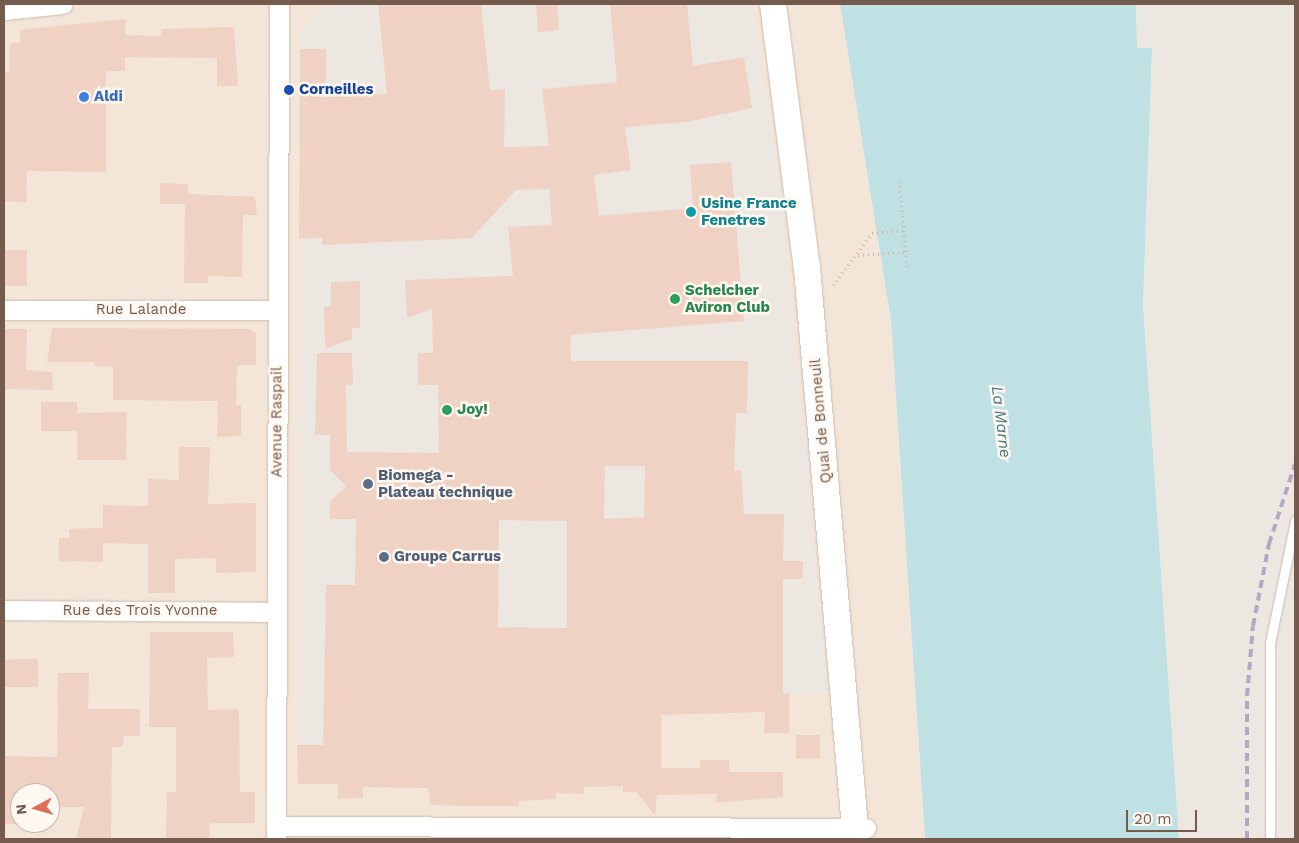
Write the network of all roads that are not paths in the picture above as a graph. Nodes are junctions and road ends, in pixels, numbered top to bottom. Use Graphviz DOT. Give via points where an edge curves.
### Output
graph roads {
  1 [pos="63,4"];
  2 [pos="279,4"];
  3 [pos="773,4"];
  4 [pos="4,10"];
  5 [pos="4,310"];
  6 [pos="278,310"];
  7 [pos="1295,521"];
  8 [pos="4,610"];
  9 [pos="277,612"];
  10 [pos="859,832"];
  11 [pos="276,833"];
  12 [pos="1270,839"];
  1 -- 4 [label="street"];
  2 -- 6 [label="street, Avenue Raspail"];
  3 -- 10 [label="street, Quai de Bonneuil" via="807,268"];
  5 -- 6 [label="street, Rue Lalande"];
  6 -- 9 [label="street, Avenue Raspail"];
  7 -- 12 [label="lane" via="1270,643"];
  8 -- 9 [label="street, Rue des Trois Yvonne"];
  9 -- 11 [label="street, Avenue Raspail"];
  10 -- 11 [label="street"];
}
